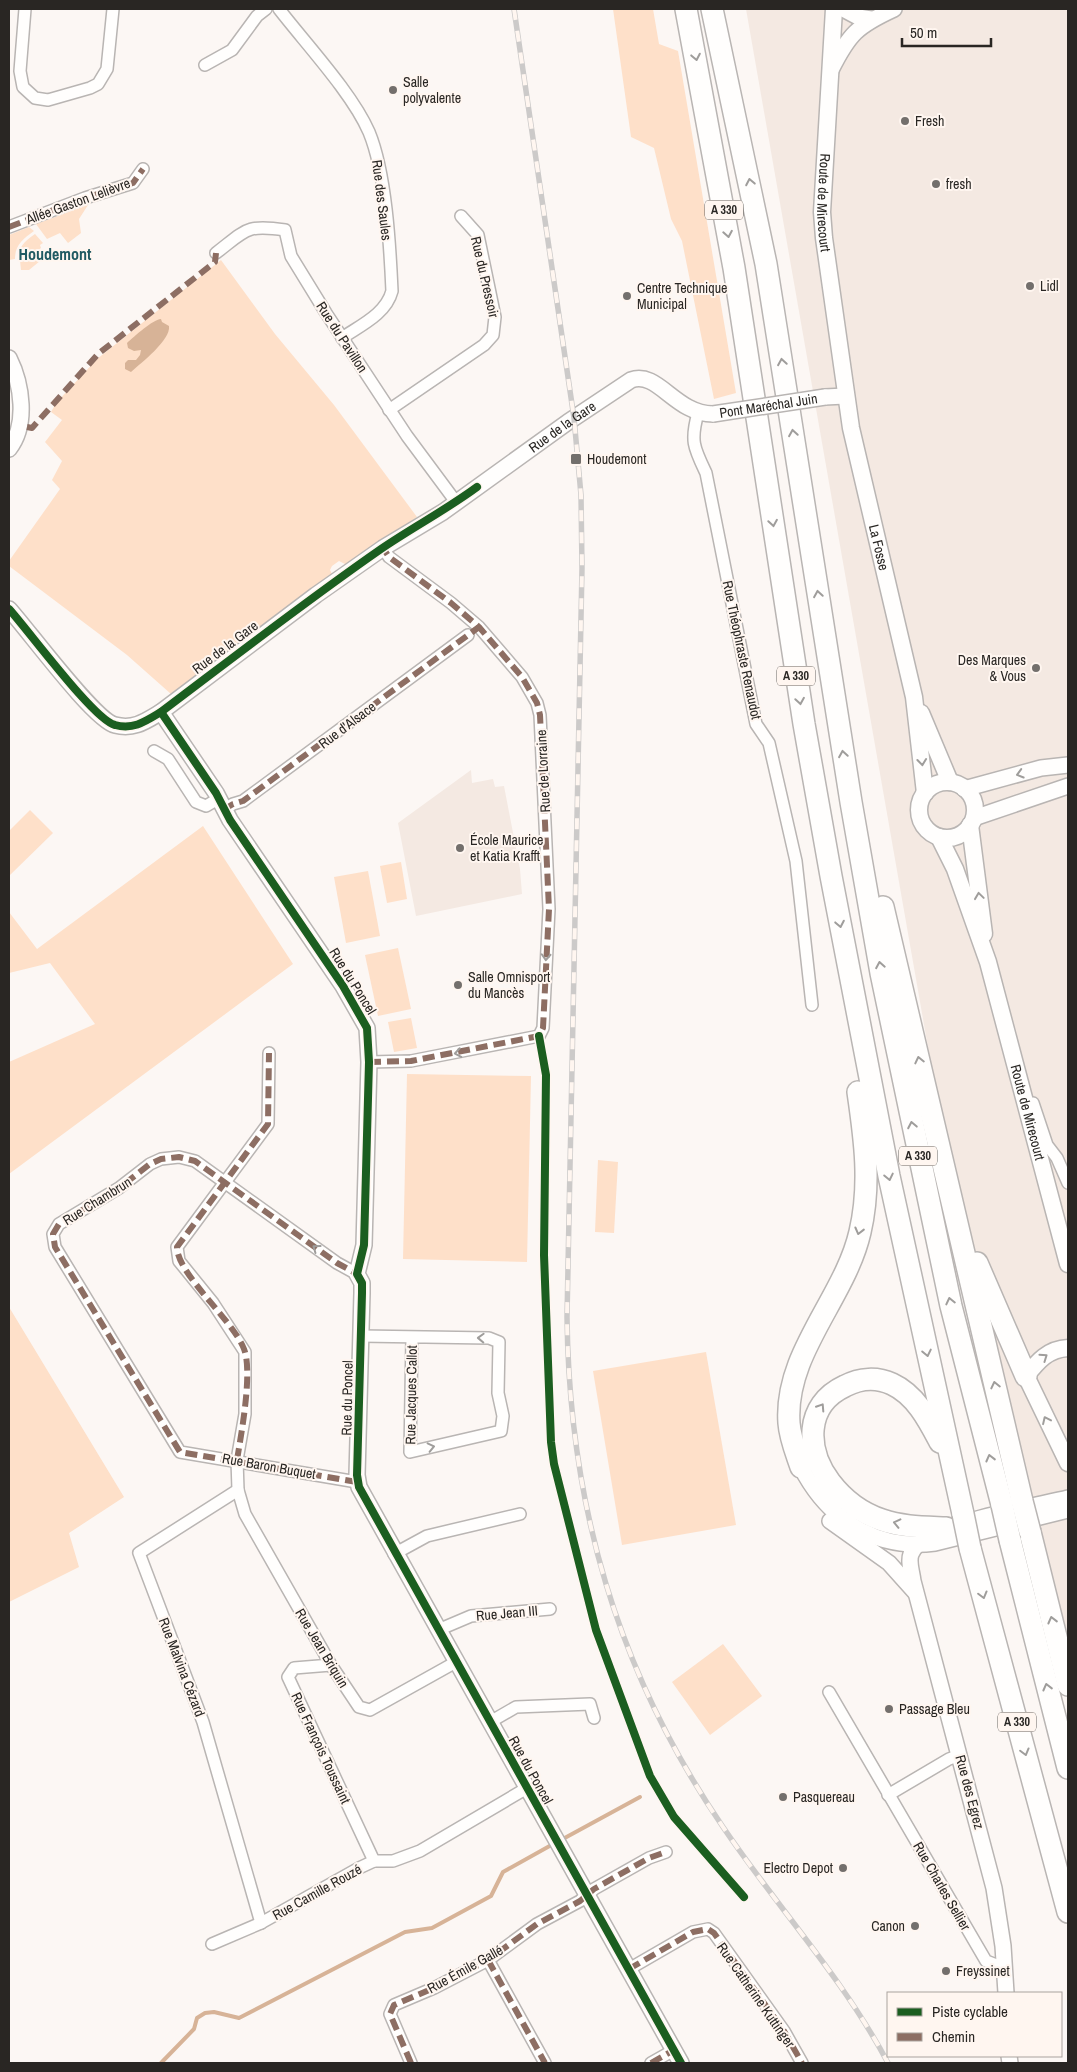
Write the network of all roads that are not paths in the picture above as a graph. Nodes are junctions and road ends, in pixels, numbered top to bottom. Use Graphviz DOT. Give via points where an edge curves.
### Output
graph roads {
  1 [pos="25,9"];
  2 [pos="113,9"];
  3 [pos="266,9"];
  4 [pos="279,9"];
  5 [pos="686,9"];
  6 [pos="712,9"];
  7 [pos="834,9"];
  8 [pos="843,9"];
  9 [pos="894,9"];
  10 [pos="872,19"];
  11 [pos="205,65"];
  12 [pos="829,73"];
  13 [pos="143,170"];
  14 [pos="461,216"];
  15 [pos="9,227"];
  16 [pos="216,253"];
  17 [pos="342,338"];
  18 [pos="9,358"];
  19 [pos="846,396"];
  20 [pos="389,410"];
  21 [pos="15,413"];
  22 [pos="698,413"];
  23 [pos="9,449"];
  24 [pos="456,502"];
  25 [pos="383,548"];
  26 [pos="9,609"];
  27 [pos="468,635"];
  28 [pos="914,698"];
  29 [pos="161,712"];
  30 [pos="154,751"];
  31 [pos="1068,765"];
  32 [pos="957,786"];
  33 [pos="1068,786"];
  34 [pos="925,793"];
  35 [pos="851,802"];
  36 [pos="221,804"];
  37 [pos="972,821"];
  38 [pos="939,837"];
  39 [pos="988,962"];
  40 [pos="812,1005"];
  41 [pos="859,1027"];
  42 [pos="269,1053"];
  43 [pos="369,1062"];
  44 [pos="1020,1084"];
  45 [pos="934,1124"];
  46 [pos="225,1181"];
  47 [pos="1068,1183"];
  48 [pos="1068,1264"];
  49 [pos="357,1274"];
  50 [pos="361,1336"];
  51 [pos="412,1337"];
  52 [pos="1068,1348"];
  53 [pos="1026,1376"];
  54 [pos="180,1452"];
  55 [pos="237,1460"];
  56 [pos="1068,1463"];
  57 [pos="801,1467"];
  58 [pos="953,1468"];
  59 [pos="357,1482"];
  60 [pos="238,1490"];
  61 [pos="1068,1498"];
  62 [pos="821,1500"];
  63 [pos="1012,1503"];
  64 [pos="1068,1510"];
  65 [pos="520,1514"];
  66 [pos="940,1535"];
  67 [pos="916,1546"];
  68 [pos="394,1554"];
  69 [pos="912,1572"];
  70 [pos="917,1594"];
  71 [pos="550,1608"];
  72 [pos="438,1630"];
  73 [pos="456,1662"];
  74 [pos="331,1665"];
  75 [pos="1068,1685"];
  76 [pos="829,1692"];
  77 [pos="594,1718"];
  78 [pos="490,1722"];
  79 [pos="960,1755"];
  80 [pos="1068,1768"];
  81 [pos="527,1788"];
  82 [pos="888,1795"];
  83 [pos="666,1852"];
  84 [pos="374,1862"];
  85 [pos="587,1895"];
  86 [pos="1068,1912"];
  87 [pos="261,1923"];
  88 [pos="212,1944"];
  89 [pos="488,1960"];
  90 [pos="1004,1968"];
  91 [pos="629,1969"];
  92 [pos="1006,1992"];
  93 [pos="678,2057"];
  94 [pos="411,2063"];
  95 [pos="545,2063"];
  96 [pos="651,2063"];
  97 [pos="802,2063"];
  1 -- 2 [label="street" via="20,80 28,93 48,100 90,88 104,78"];
  3 -- 11 [label="street" via="232,50"];
  4 -- 17 [label="street, Rue des Saules" via="355,108 368,131 379,165 392,291 383,310"];
  5 -- 41 [label="highway, A 330, one-way" via="734,268 804,724"];
  35 -- 6 [label="highway, A 330, one-way" via="766,264"];
  7 -- 12 [label="main road, Route de Mirecourt"];
  8 -- 10 [label="street" via="858,17"];
  9 -- 10 [label="street"];
  10 -- 12 [label="street" via="848,38"];
  12 -- 19 [label="main road, Route de Mirecourt" via="822,212"];
  13 -- 15 [label="street, Allée Gaston Lelièvre" via="133,183"];
  14 -- 20 [label="street, Rue du Pressoir" via="478,234 495,318 493,335 484,345"];
  16 -- 17 [label="street, Rue du Pavillon" via="248,228 285,230 291,256"];
  17 -- 20 [label="street, Rue du Pavillon"];
  18 -- 21 [label="street" via="15,372"];
  19 -- 22 [label="street, Pont Maréchal Juin, bridge" via="713,414"];
  19 -- 28 [label="main road, La Fosse" via="865,492"];
  20 -- 24 [label="street, Rue du Pavillon"];
  21 -- 23 [label="street" via="18,434"];
  22 -- 24 [label="street, Rue de la Gare" via="682,405 649,379 639,378 624,385"];
  22 -- 40 [label="street, Rue Théophraste Renaudot" via="692,432 694,450 706,473 756,724 769,743 796,861"];
  24 -- 25 [label="street, Rue de la Gare"];
  25 -- 29 [label="street, Rue de la Gare"];
  25 -- 43 [label="street, Rue de Lorraine, one-way" via="389,557 479,627 522,677 537,703 549,909 542,1034 411,1061"];
  26 -- 29 [label="street, Rue de la Gare" via="105,721 119,726 134,726"];
  27 -- 36 [label="street, Rue d'Alsace" via="243,801"];
  28 -- 32 [label="main road, La Fosse"];
  28 -- 34 [label="main road, La Fosse, one-way"];
  29 -- 36 [label="street, Rue du Poncel"];
  30 -- 36 [label="street, Rue d'Alsace" via="168,759 196,802 206,806"];
  31 -- 32 [label="street, one-way"];
  32 -- 34 [label="main road" via="936,784"];
  32 -- 37 [label="main road" via="973,802"];
  33 -- 37 [label="street"];
  34 -- 38 [label="main road" via="919,815 926,829"];
  45 -- 35 [label="highway, one-way" via="875,873"];
  63 -- 35 [label="highway, A 330, one-way" via="951,1306 881,973"];
  36 -- 43 [label="street, Rue du Poncel" via="361,1014 368,1037"];
  37 -- 38 [label="main road" via="960,835"];
  39 -- 37 [label="main road, Route de Mirecourt, one-way"];
  38 -- 39 [label="main road, Route de Mirecourt" via="955,869"];
  39 -- 44 [label="main road, Route de Mirecourt"];
  41 -- 57 [label="highway, one-way" via="853,1056 867,1152 866,1197 860,1234 844,1275 806,1346 790,1398 789,1423"];
  41 -- 58 [label="highway, A 330, one-way"];
  42 -- 46 [label="street" via="268,1124"];
  43 -- 49 [label="street, Rue du Poncel" via="364,1245"];
  44 -- 47 [label="street" via="1033,1103 1047,1144"];
  44 -- 48 [label="main road, Route de Mirecourt"];
  45 -- 53 [label="highway" via="979,1270"];
  63 -- 45 [label="highway, one-way"];
  49 -- 46 [label="street, Rue Chambrun, one-way"];
  46 -- 54 [label="street, Rue Chambrun" via="195,1161 179,1157 161,1159 59,1224 53,1234 54,1247"];
  46 -- 55 [label="street" via="179,1243 177,1254 245,1352 245,1414"];
  49 -- 50 [label="street, Rue du Poncel" via="362,1283"];
  50 -- 51 [label="street, Rue Jacques Callot"];
  50 -- 59 [label="street, Rue du Poncel"];
  51 -- 51 [label="street, Rue Jacques Callot, one-way" via="410,1452 501,1431 499,1342 489,1338"];
  53 -- 52 [label="main road, one-way" via="1049,1353"];
  56 -- 53 [label="main road, one-way"];
  54 -- 55 [label="street, Rue Baron Buquet"];
  55 -- 59 [label="street, Rue Baron Buquet"];
  55 -- 60 [label="street"];
  57 -- 62 [label="street"];
  66 -- 58 [label="highway, one-way" via="881,1520 847,1500 826,1477 815,1456 812,1442 814,1419 828,1396 853,1382 879,1380 893,1384 920,1408"];
  58 -- 86 [label="highway, A 330, one-way, bridge" via="970,1548"];
  59 -- 68 [label="street, Rue du Poncel"];
  60 -- 74 [label="street, Rue Jean Briquin" via="245,1514"];
  60 -- 87 [label="street, Rue Malvina Cézard" via="139,1553 203,1722"];
  61 -- 66 [label="street"];
  62 -- 67 [label="street" via="866,1533"];
  62 -- 70 [label="street" via="821,1510 827,1518 888,1563"];
  75 -- 63 [label="highway, one-way, bridge" via="1030,1532"];
  80 -- 63 [label="highway, A 330, one-way, bridge" via="1010,1540"];
  64 -- 66 [label="street"];
  65 -- 68 [label="street" via="427,1536"];
  66 -- 67 [label="street"];
  66 -- 69 [label="street"];
  67 -- 69 [label="street" via="910,1560"];
  68 -- 72 [label="street, Rue du Poncel"];
  69 -- 70 [label="street, Rue des Egrez"];
  70 -- 79 [label="street, Rue des Egrez"];
  71 -- 72 [label="street, Rue Jean III" via="471,1616"];
  72 -- 73 [label="street, Rue du Poncel"];
  73 -- 74 [label="street, Rue Jean Briquin" via="370,1710 359,1707"];
  73 -- 78 [label="street, Rue du Poncel"];
  74 -- 84 [label="street, Rue François Toussaint" via="294,1668 288,1677"];
  76 -- 82 [label="street, Rue Charles Sellier"];
  77 -- 78 [label="street" via="590,1704 516,1707"];
  78 -- 81 [label="street, Rue du Poncel"];
  79 -- 82 [label="street"];
  79 -- 90 [label="street, Rue des Egrez" via="994,1888"];
  81 -- 84 [label="street, Rue Camille Rouzé" via="420,1851 393,1861"];
  81 -- 85 [label="street, Rue du Poncel"];
  82 -- 90 [label="street, Rue Charles Sellier" via="986,1961"];
  83 -- 85 [label="street, Rue Émile Gallé" via="649,1858"];
  84 -- 87 [label="street, Rue Camille Rouzé"];
  85 -- 89 [label="street, Rue Émile Gallé" via="580,1902 537,1924"];
  85 -- 91 [label="street, Rue du Poncel"];
  87 -- 88 [label="street, Rue Camille Rouzé"];
  89 -- 94 [label="street, Rue Émile Gallé" via="434,1988 400,2000 391,2009 394,2026"];
  89 -- 95 [label="street"];
  90 -- 92 [label="street, Rue des Egrez"];
  91 -- 93 [label="street, Rue du Poncel"];
  91 -- 97 [label="street, Rue Catherine Kuttinger" via="693,1932 708,1929 784,2031"];
  93 -- 96 [label="street"];
}
